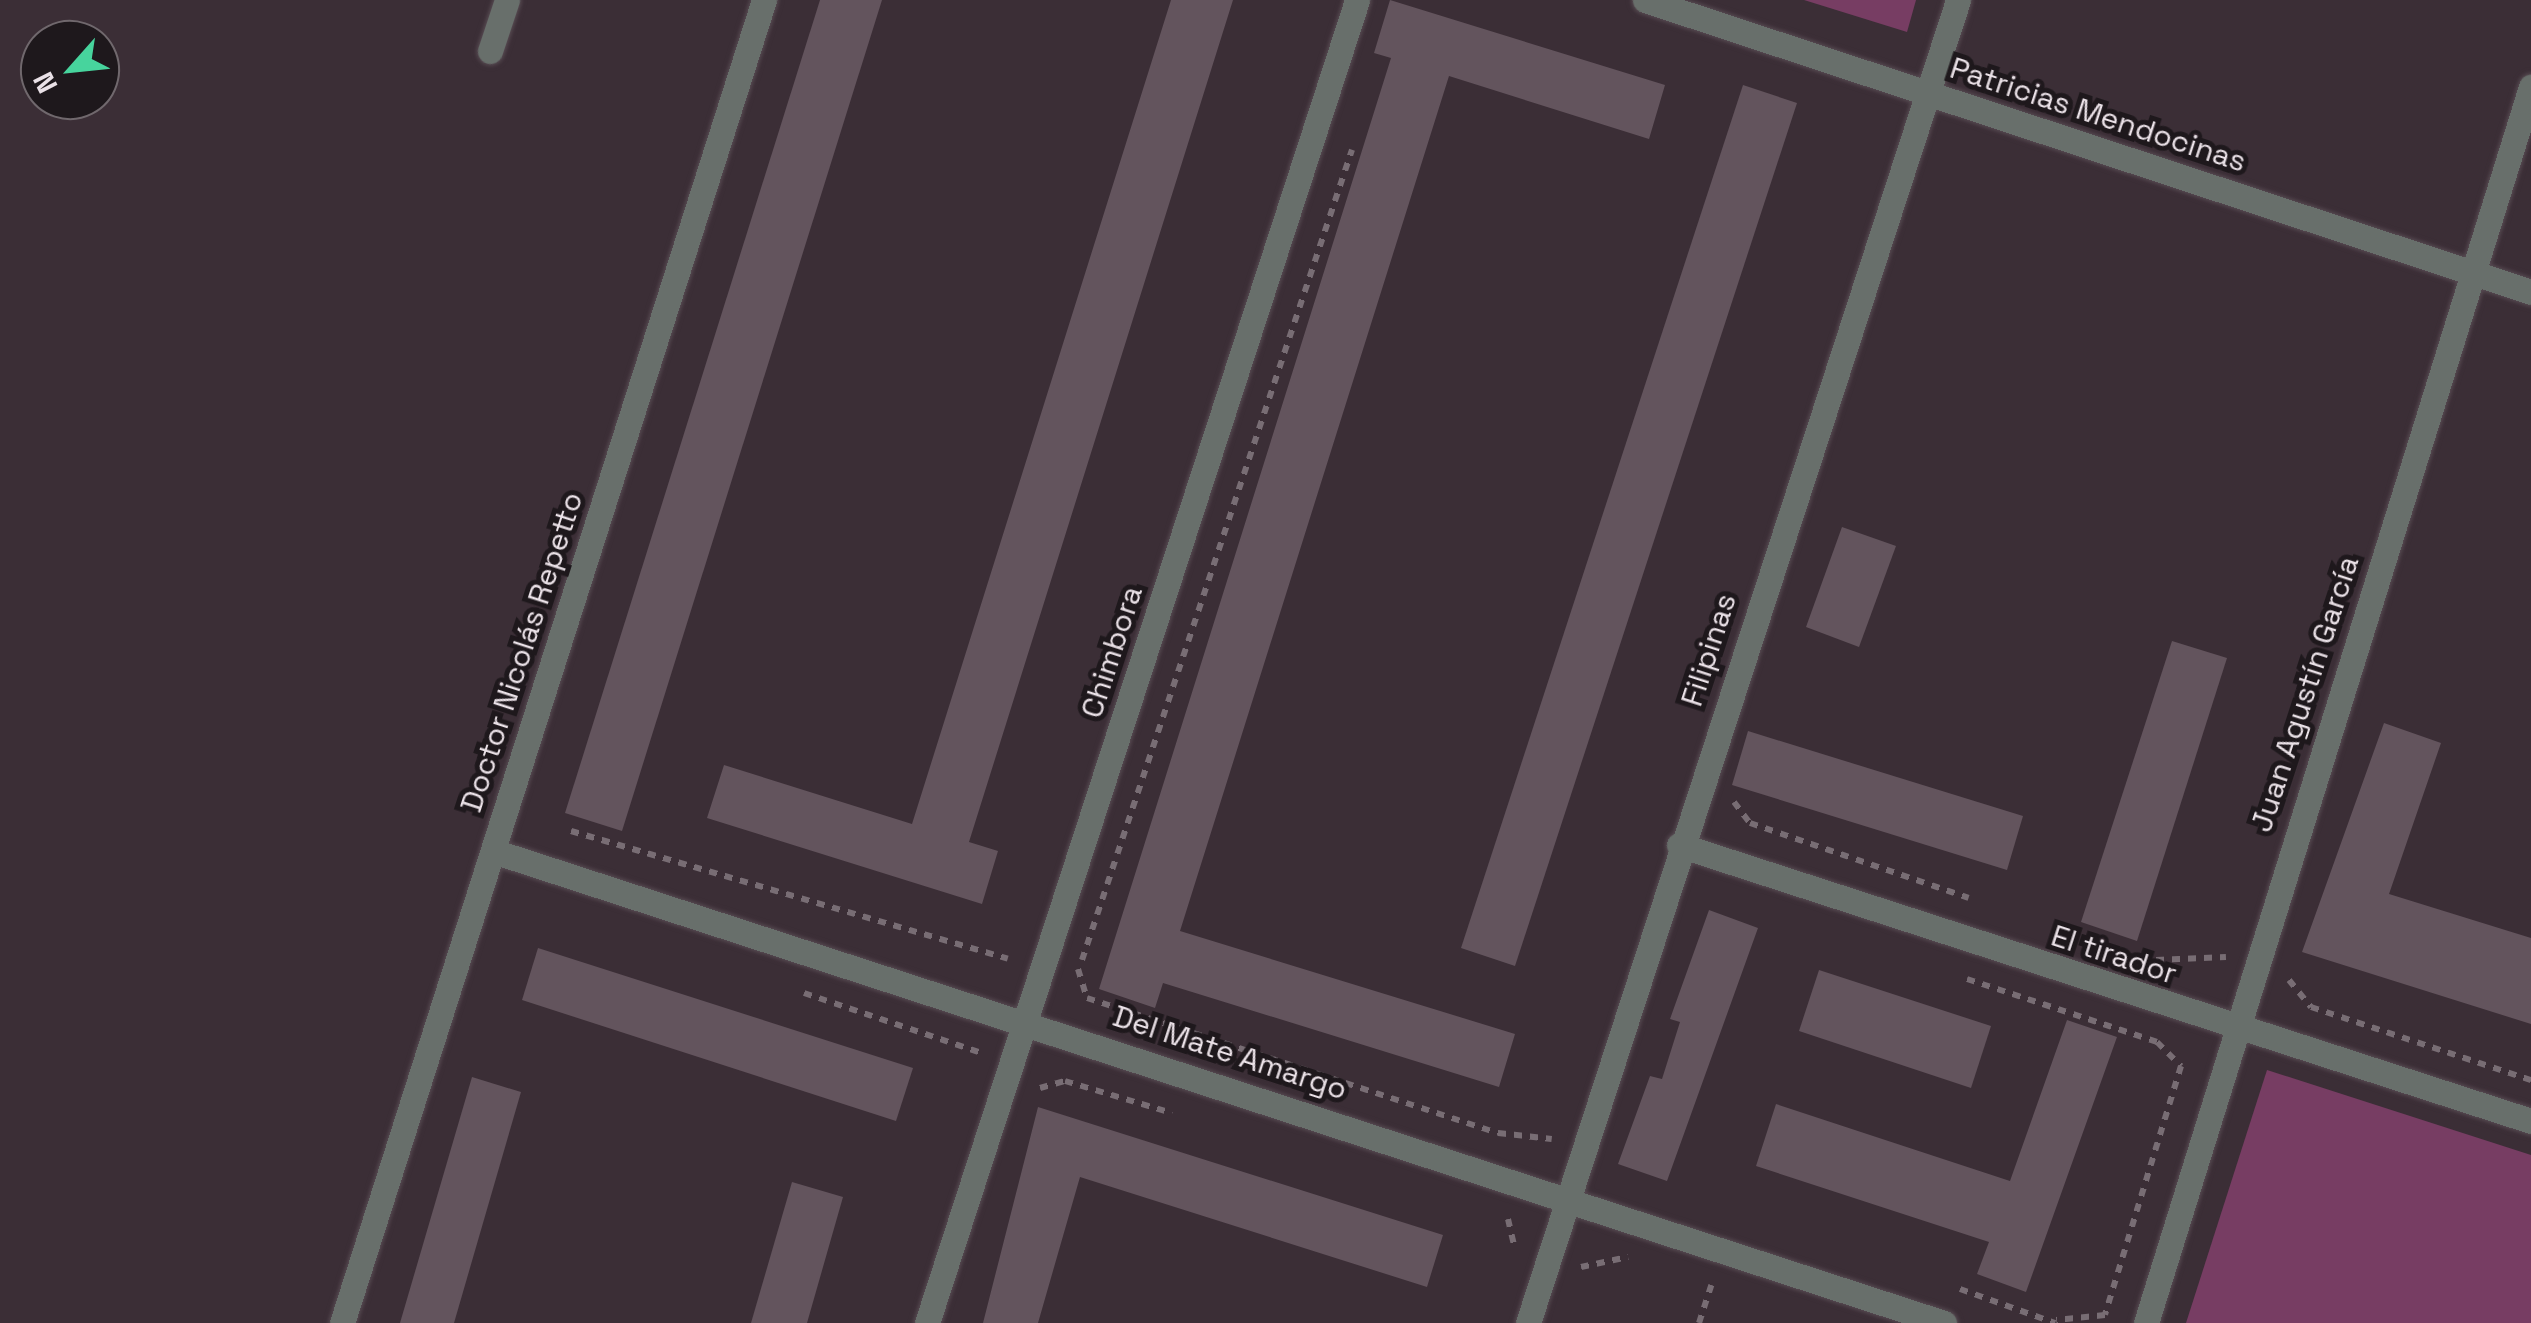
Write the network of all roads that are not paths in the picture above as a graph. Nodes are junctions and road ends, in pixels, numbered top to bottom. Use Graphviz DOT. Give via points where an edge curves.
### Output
graph roads {
  1 [pos="507,0"];
  2 [pos="764,0"];
  3 [pos="1357,0"];
  4 [pos="1645,0"];
  5 [pos="1958,0"];
  6 [pos="490,51"];
  7 [pos="2531,87"];
  8 [pos="1928,94"];
  9 [pos="2473,273"];
  10 [pos="2531,292"];
  11 [pos="1679,845"];
  12 [pos="493,851"];
  13 [pos="1027,1020"];
  14 [pos="2238,1030"];
  15 [pos="2531,1121"];
  16 [pos="1567,1200"];
  17 [pos="342,1323"];
  18 [pos="928,1323"];
  19 [pos="1528,1323"];
  20 [pos="1944,1323"];
  21 [pos="2146,1323"];
  1 -- 6 [label="street"];
  2 -- 12 [label="street, Doctor Nicolás Repetto"];
  3 -- 13 [label="street, Chimbora"];
  4 -- 8 [label="street, Patricias Mendocinas"];
  5 -- 8 [label="street, Filipinas"];
  7 -- 9 [label="street, Juan Agustín García"];
  8 -- 9 [label="street, Patricias Mendocinas"];
  8 -- 11 [label="street, Filipinas"];
  9 -- 10 [label="street, Patricias Mendocinas"];
  9 -- 14 [label="street, Juan Agustín García"];
  11 -- 14 [label="street, El tirador"];
  11 -- 16 [label="street, Filipinas"];
  12 -- 13 [label="street, Del Mate Amargo"];
  12 -- 17 [label="street, Doctor Nicolás Repetto"];
  13 -- 16 [label="street, Del Mate Amargo"];
  13 -- 18 [label="street, Chimbora"];
  14 -- 15 [label="street, El tirador"];
  14 -- 21 [label="street, Juan Agustín García"];
  16 -- 19 [label="street, Filipinas"];
  16 -- 20 [label="street, Del Mate Amargo"];
}
